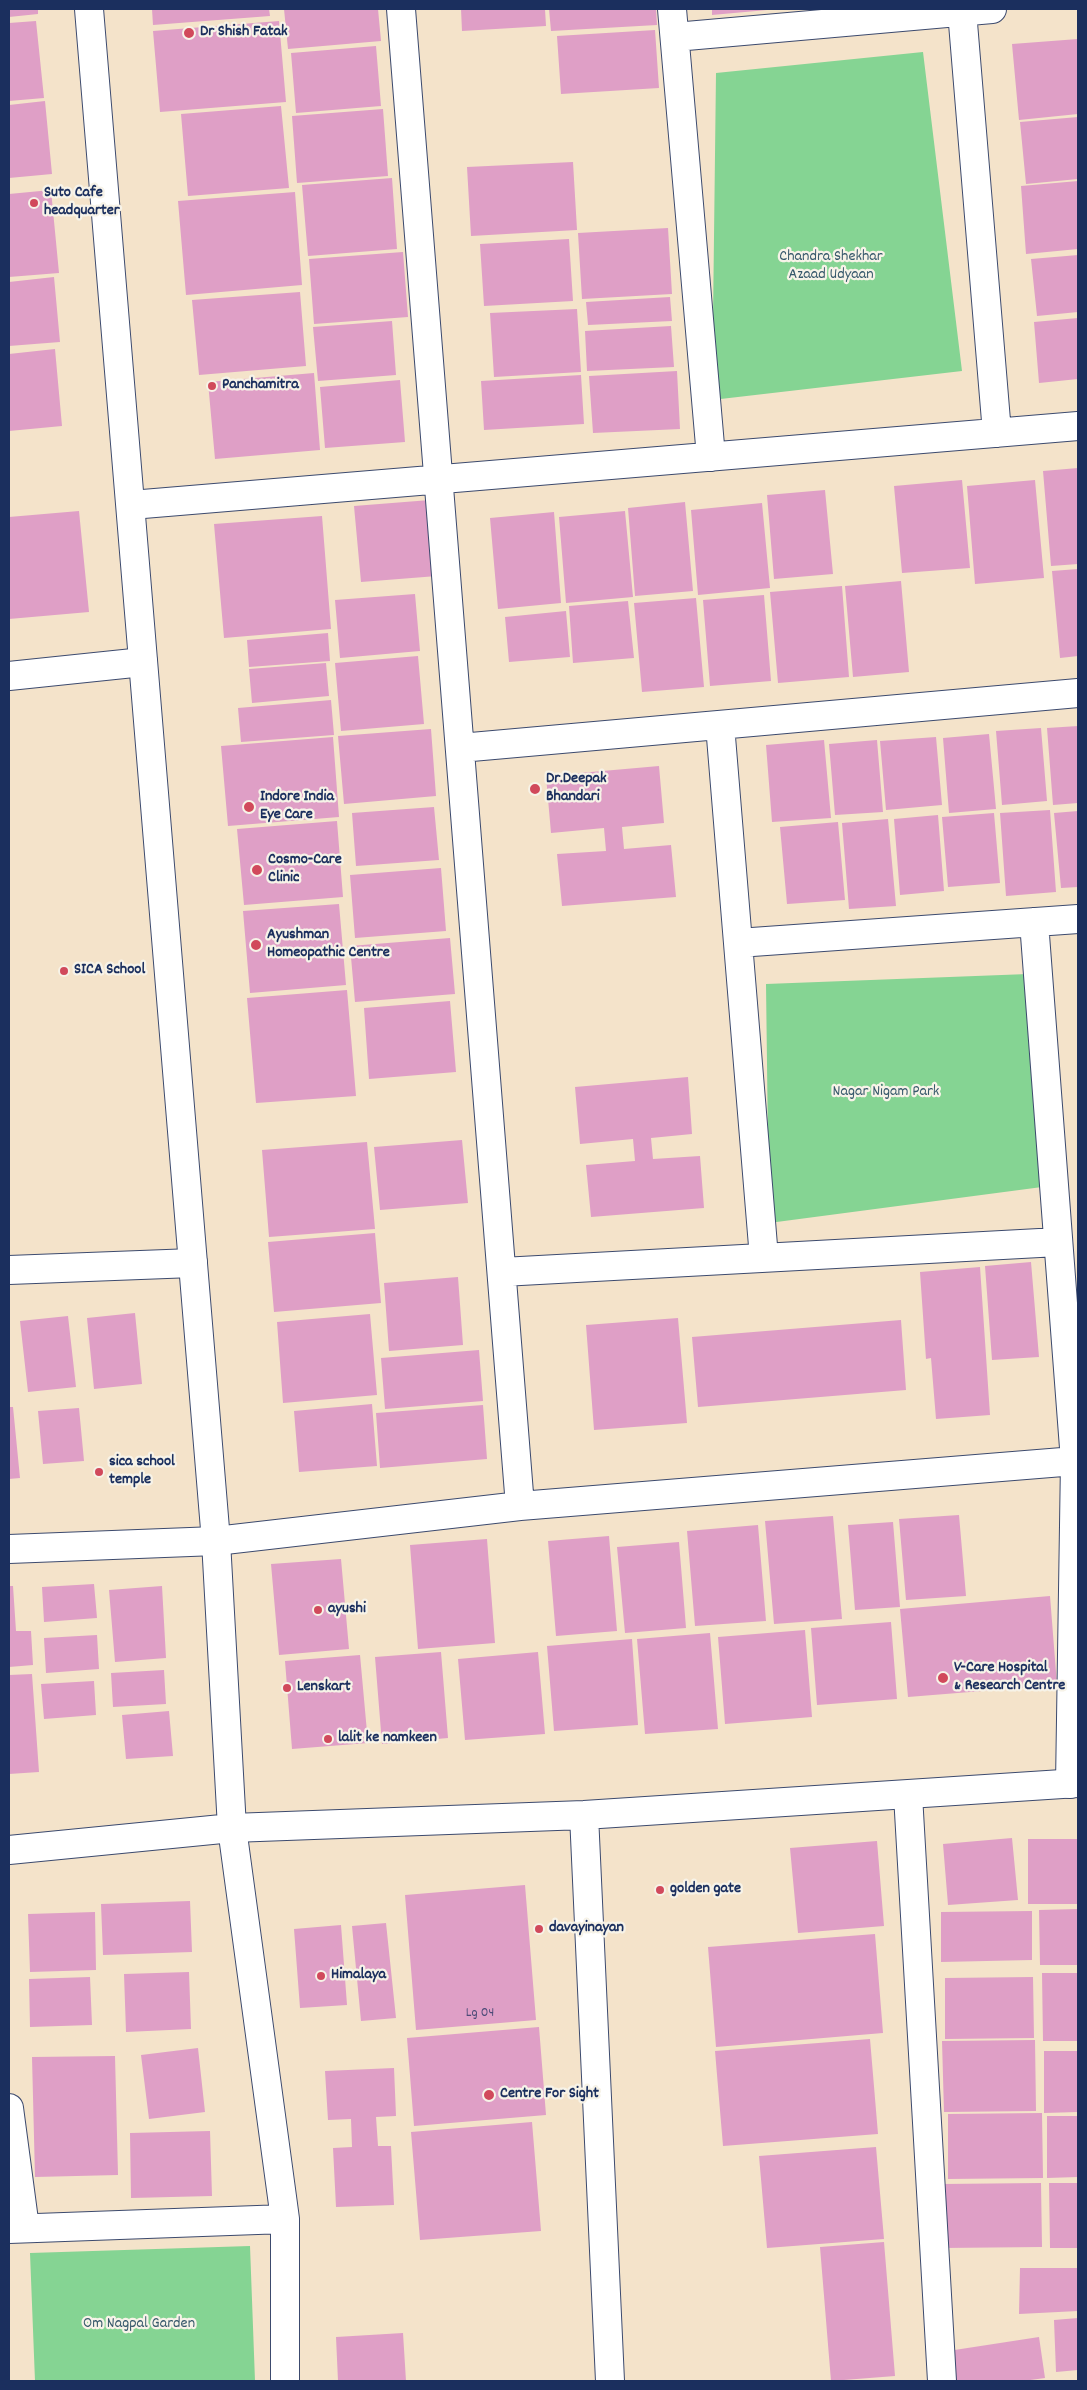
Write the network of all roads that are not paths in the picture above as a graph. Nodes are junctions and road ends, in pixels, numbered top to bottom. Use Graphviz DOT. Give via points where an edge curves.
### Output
graph roads {
  1 [pos="89,9"];
  2 [pos="401,9"];
  3 [pos="672,9"];
  4 [pos="992,9"];
  5 [pos="962,12"];
  6 [pos="675,38"];
  7 [pos="1078,426"];
  8 [pos="997,433"];
  9 [pos="711,457"];
  10 [pos="439,479"];
  11 [pos="130,506"];
  12 [pos="144,662"];
  13 [pos="9,676"];
  14 [pos="1078,693"];
  15 [pos="720,725"];
  16 [pos="460,748"];
  17 [pos="1078,919"];
  18 [pos="1034,922"];
  19 [pos="738,943"];
  20 [pos="1058,1242"];
  21 [pos="764,1258"];
  22 [pos="193,1263"];
  23 [pos="9,1270"];
  24 [pos="502,1272"];
  25 [pos="1075,1461"];
  26 [pos="520,1506"];
  27 [pos="216,1541"];
  28 [pos="9,1550"];
  29 [pos="1074,1784"];
  30 [pos="908,1794"];
  31 [pos="584,1815"];
  32 [pos="232,1828"];
  33 [pos="9,1850"];
  34 [pos="9,2108"];
  35 [pos="285,2219"];
  36 [pos="17,2228"];
  37 [pos="285,2381"];
  38 [pos="610,2381"];
  39 [pos="942,2381"];
  1 -- 11 [label="street"];
  2 -- 10 [label="street"];
  3 -- 6 [label="street"];
  4 -- 5 [label="street"];
  5 -- 6 [label="street"];
  5 -- 8 [label="street"];
  6 -- 9 [label="street"];
  7 -- 8 [label="street"];
  8 -- 9 [label="street"];
  9 -- 10 [label="street"];
  10 -- 11 [label="street"];
  10 -- 16 [label="street"];
  11 -- 12 [label="street"];
  12 -- 13 [label="street"];
  12 -- 22 [label="street"];
  14 -- 15 [label="street"];
  15 -- 16 [label="street"];
  15 -- 19 [label="street"];
  16 -- 24 [label="street"];
  17 -- 18 [label="street"];
  18 -- 19 [label="street"];
  18 -- 20 [label="street"];
  19 -- 21 [label="street"];
  20 -- 21 [label="street"];
  20 -- 25 [label="street"];
  21 -- 24 [label="street"];
  22 -- 23 [label="street"];
  22 -- 27 [label="street"];
  24 -- 26 [label="street"];
  25 -- 26 [label="street"];
  25 -- 29 [label="street"];
  26 -- 27 [label="street"];
  27 -- 28 [label="street"];
  27 -- 32 [label="street"];
  29 -- 30 [label="street"];
  30 -- 31 [label="street"];
  30 -- 39 [label="street"];
  31 -- 32 [label="street"];
  31 -- 38 [label="street"];
  32 -- 33 [label="street"];
  32 -- 35 [label="street"];
  34 -- 36 [label="street"];
  35 -- 36 [label="street"];
  35 -- 37 [label="street"];
}
